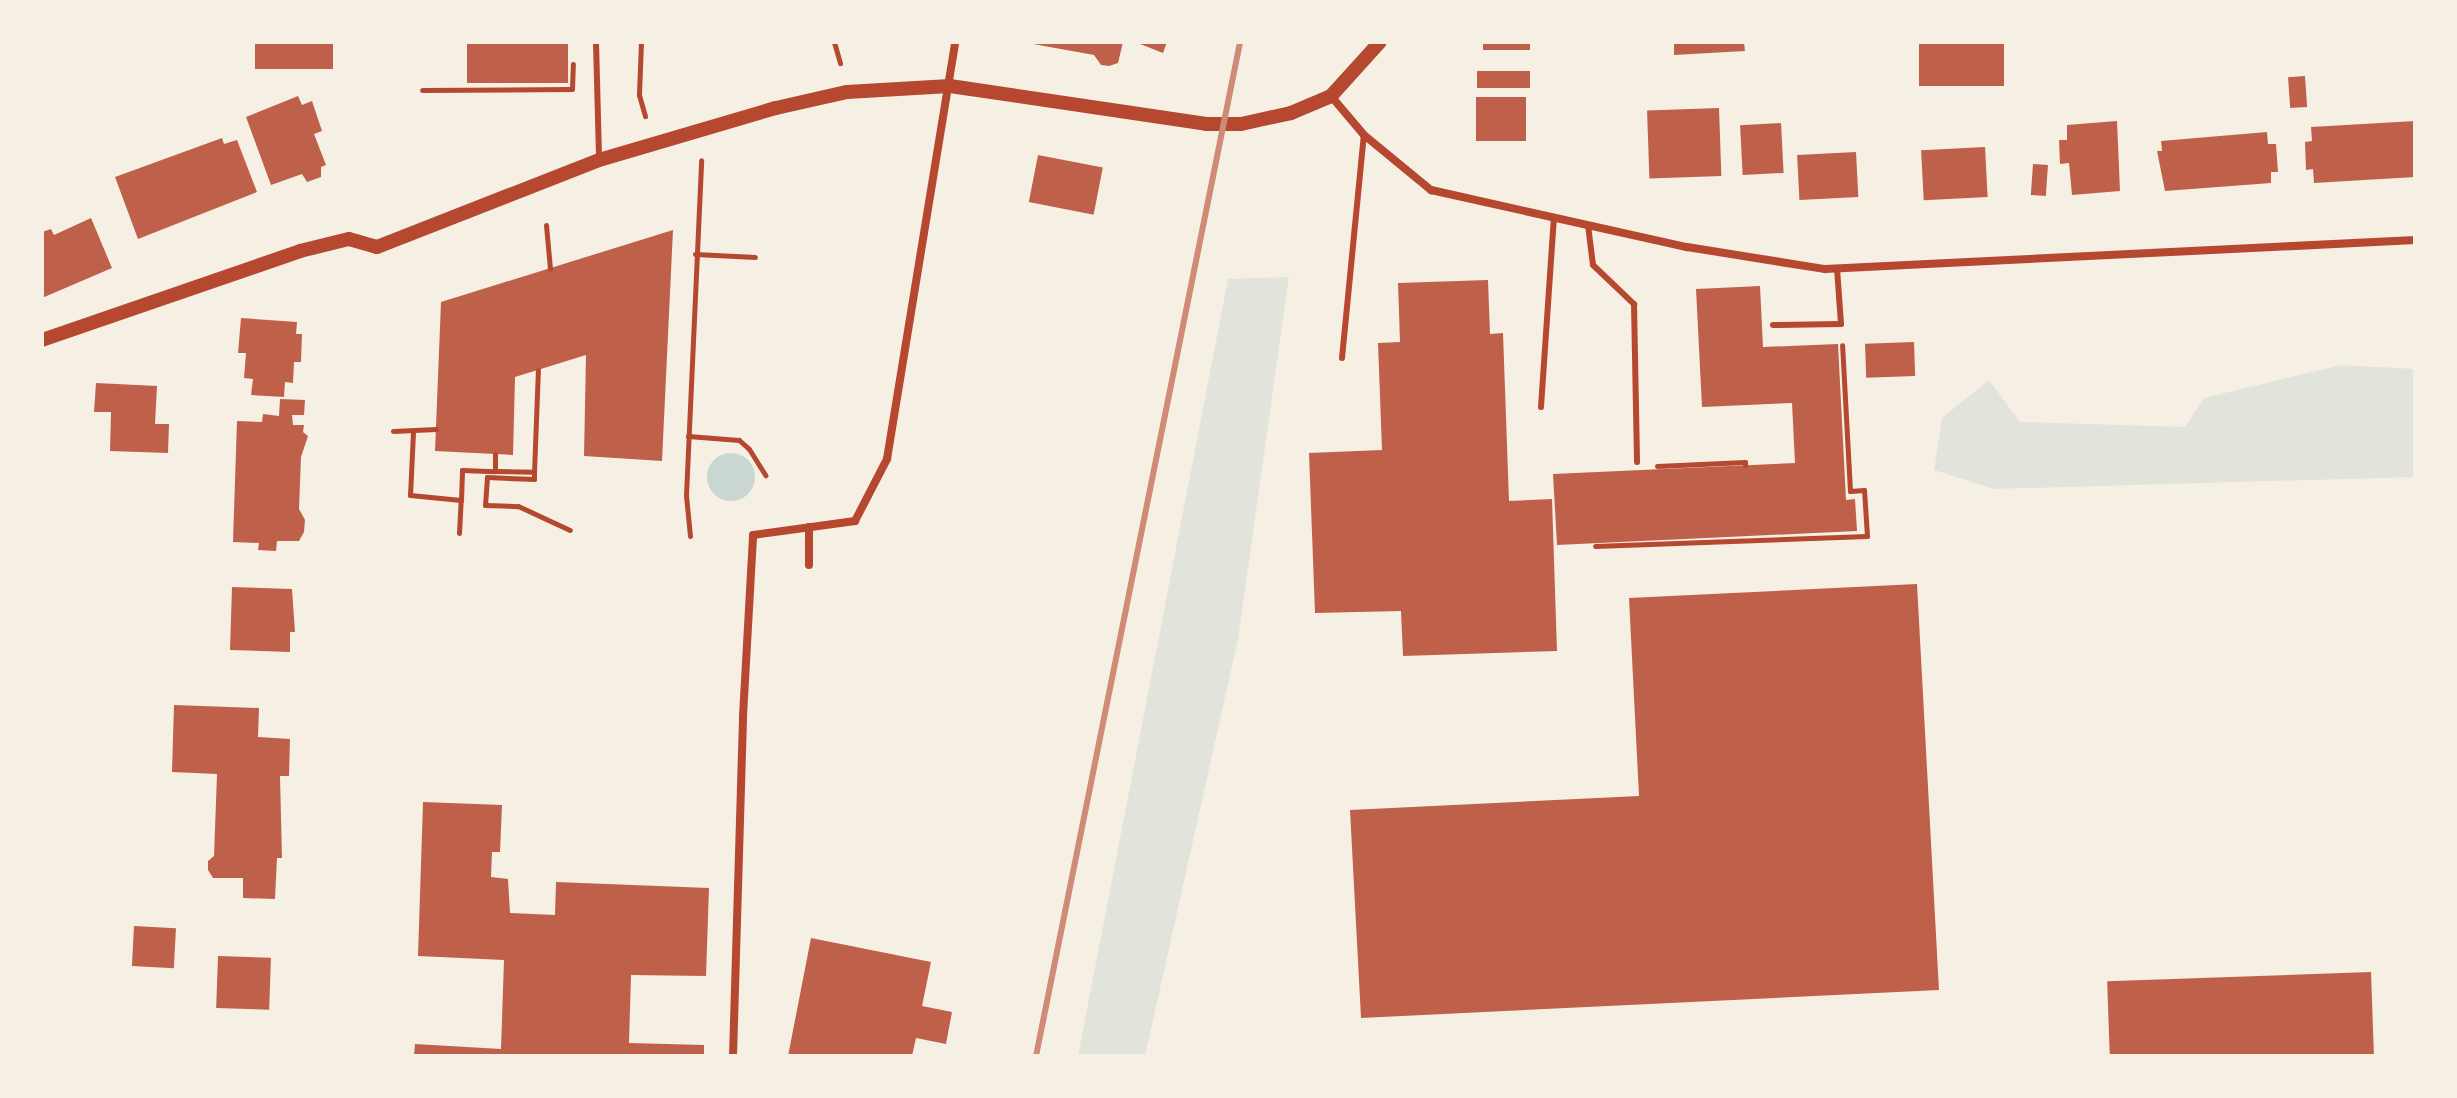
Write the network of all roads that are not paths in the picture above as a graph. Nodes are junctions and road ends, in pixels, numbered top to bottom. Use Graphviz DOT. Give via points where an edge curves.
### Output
graph roads {
  1 [pos="596,42"];
  2 [pos="955,42"];
  3 [pos="1380,42"];
  4 [pos="950,86"];
  5 [pos="1331,96"];
  6 [pos="1364,135"];
  7 [pos="599,160"];
  8 [pos="1554,217"];
  9 [pos="1588,225"];
  10 [pos="2415,240"];
  11 [pos="1837,268"];
  12 [pos="1773,325"];
  13 [pos="42,340"];
  14 [pos="1342,358"];
  15 [pos="1541,407"];
  16 [pos="1637,462"];
  17 [pos="809,527"];
  18 [pos="809,565"];
  19 [pos="733,1056"];
  1 -- 7 [label="lane"];
  2 -- 4 [label="street"];
  3 -- 5 [label="street"];
  4 -- 5 [label="street" via="1206,124 1241,124 1291,113"];
  4 -- 7 [label="street" via="833,95"];
  4 -- 17 [label="street" via="887,459 855,521"];
  5 -- 6 [label="street"];
  6 -- 8 [label="street" via="1431,190"];
  6 -- 14 [label="lane"];
  7 -- 13 [label="street" via="377,247 349,239 300,251"];
  8 -- 9 [label="street"];
  8 -- 15 [label="lane"];
  9 -- 11 [label="street" via="1687,247"];
  9 -- 16 [label="lane" via="1593,265 1634,304"];
  10 -- 11 [label="street"];
  11 -- 12 [label="lane" via="1841,324"];
  17 -- 18 [label="street"];
  17 -- 19 [label="street" via="753,535"];
}
